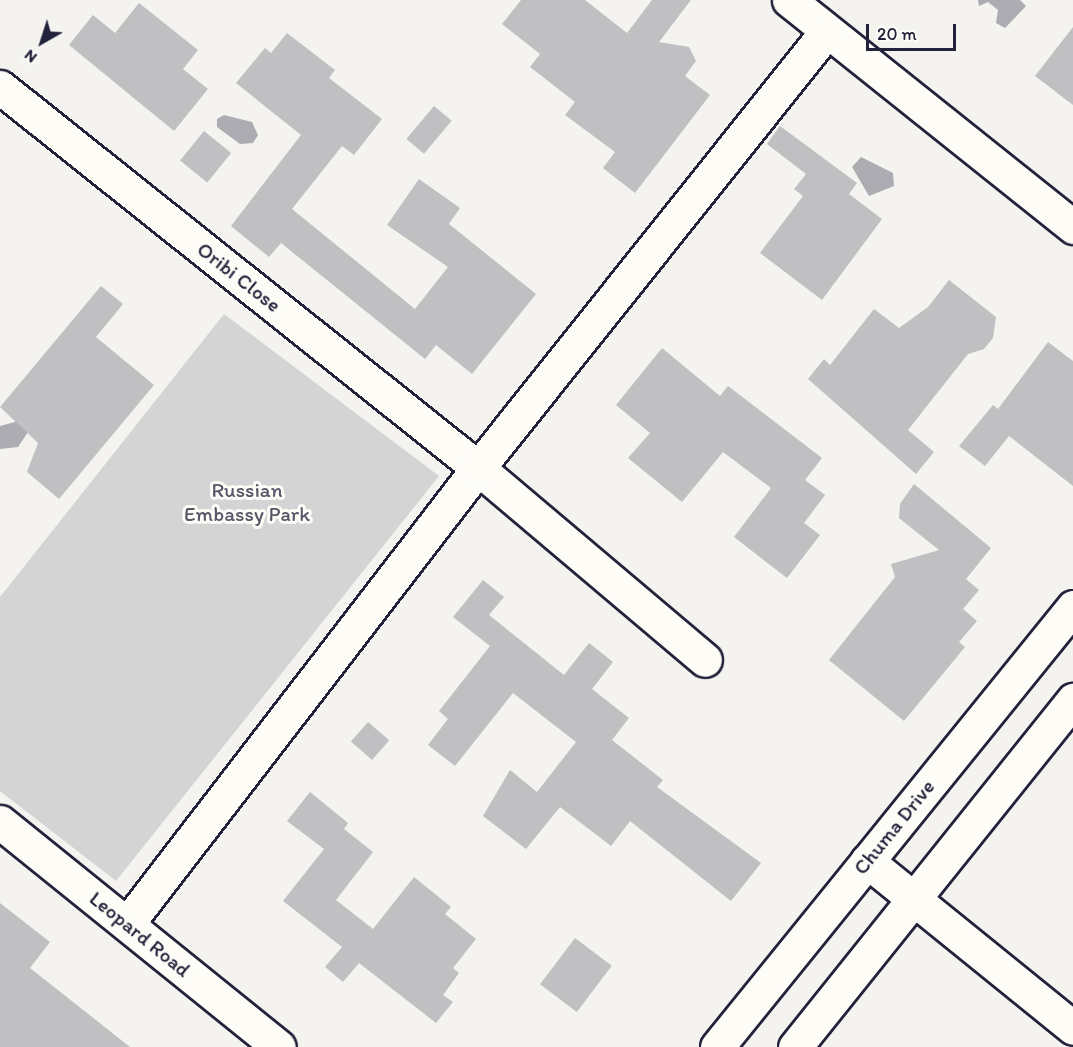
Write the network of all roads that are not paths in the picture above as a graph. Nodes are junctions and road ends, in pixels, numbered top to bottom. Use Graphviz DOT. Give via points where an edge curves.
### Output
graph roads {
  1 [pos="789,0"];
  2 [pos="827,31"];
  3 [pos="0,87"];
  4 [pos="1073,227"];
  5 [pos="478,468"];
  6 [pos="1073,607"];
  7 [pos="705,660"];
  8 [pos="1073,700"];
  9 [pos="0,822"];
  10 [pos="867,861"];
  11 [pos="915,897"];
  12 [pos="127,924"];
  13 [pos="1073,1028"];
  14 [pos="279,1047"];
  15 [pos="717,1047"];
  16 [pos="795,1047"];
  1 -- 2 [label="street"];
  2 -- 4 [label="street"];
  2 -- 5 [label="street"];
  3 -- 5 [label="street, Oribi Close"];
  5 -- 7 [label="street, Oribi Close"];
  5 -- 12 [label="street"];
  6 -- 10 [label="street, Chuma Drive"];
  8 -- 11 [label="street"];
  9 -- 12 [label="street, Leopard Road"];
  10 -- 11 [label="street"];
  10 -- 15 [label="street, Chuma Drive"];
  11 -- 13 [label="street"];
  11 -- 16 [label="street"];
  12 -- 14 [label="street, Leopard Road"];
}
